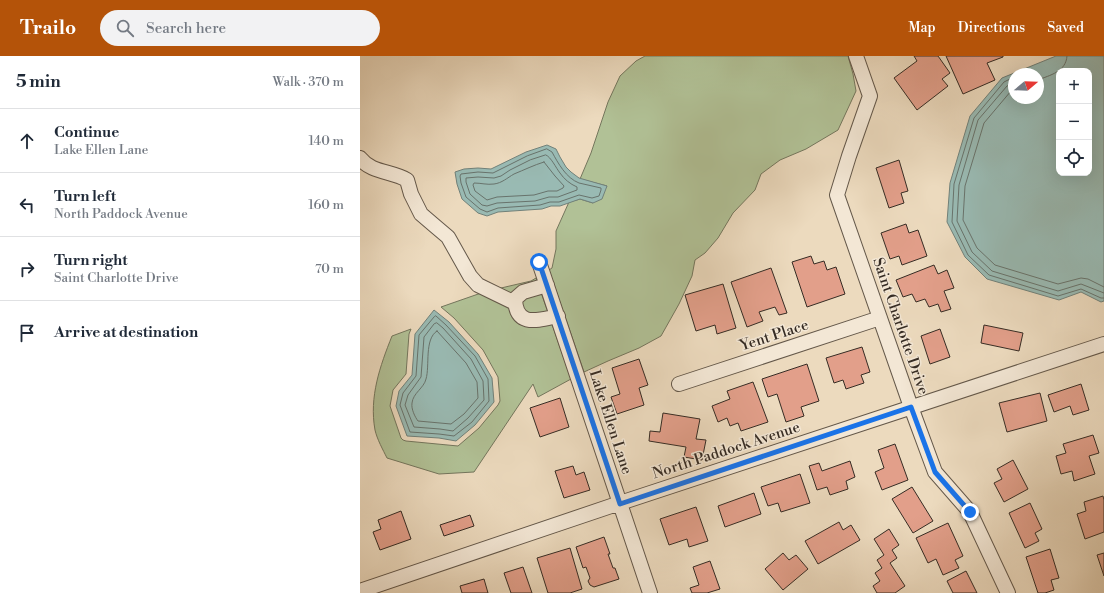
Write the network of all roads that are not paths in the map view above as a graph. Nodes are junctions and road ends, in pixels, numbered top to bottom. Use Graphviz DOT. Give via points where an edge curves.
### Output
graph roads {
  1 [pos="856,56"];
  2 [pos="360,158"];
  3 [pos="539,262"];
  4 [pos="547,285"];
  5 [pos="516,303"];
  6 [pos="558,316"];
  7 [pos="880,318"];
  8 [pos="1104,344"];
  9 [pos="679,384"];
  10 [pos="911,407"];
  11 [pos="620,504"];
  12 [pos="360,591"];
  13 [pos="650,593"];
  14 [pos="1008,593"];
  1 -- 7 [label="street, Saint Charlotte Drive" via="870,96 837,195"];
  2 -- 5 [label="street" via="374,169 407,180 421,214 448,237 470,276 478,285"];
  3 -- 4 [label="street, Lake Ellen Lane"];
  4 -- 5 [label="street" via="523,292 515,299"];
  4 -- 6 [label="street, Lake Ellen Lane"];
  5 -- 6 [label="street" via="521,317 528,320"];
  6 -- 11 [label="street, Lake Ellen Lane"];
  7 -- 9 [label="street, Yent Place"];
  7 -- 10 [label="street, Saint Charlotte Drive"];
  8 -- 10 [label="street, North Paddock Avenue"];
  10 -- 11 [label="street, North Paddock Avenue"];
  10 -- 14 [label="street, Saint Charlotte Drive" via="935,472 970,512"];
  11 -- 12 [label="street, North Paddock Avenue"];
  11 -- 13 [label="street, Lake Ellen Lane"];
}
